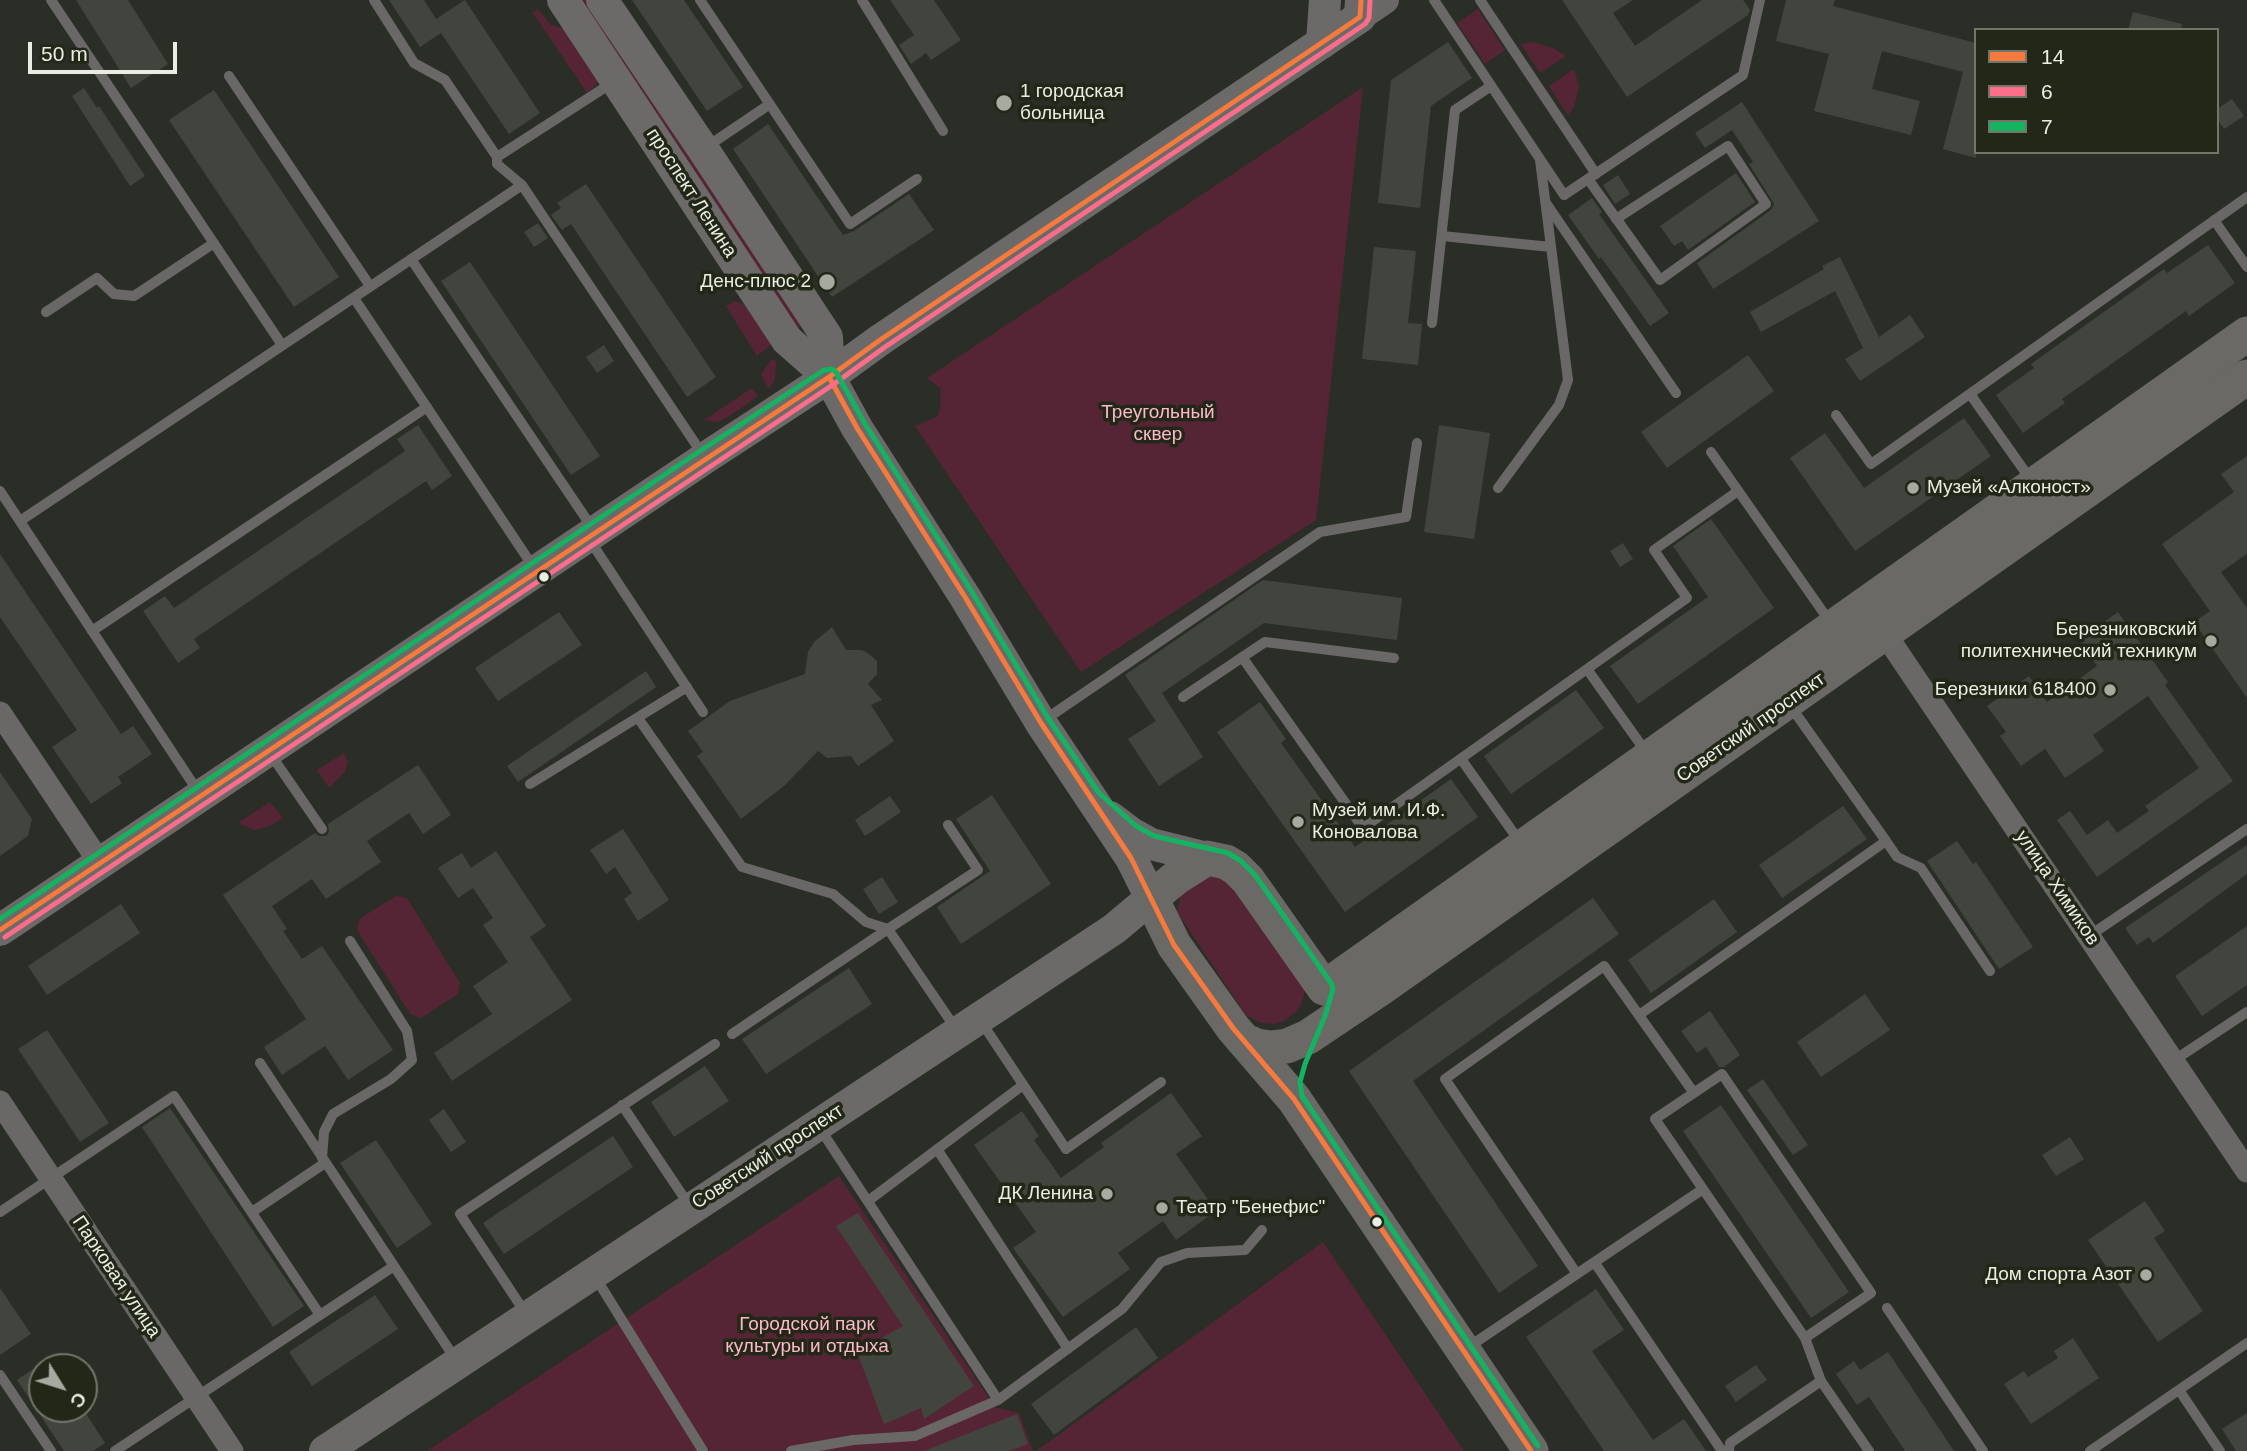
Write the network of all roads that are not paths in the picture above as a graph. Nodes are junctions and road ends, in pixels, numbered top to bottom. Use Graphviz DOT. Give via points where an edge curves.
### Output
graph roads {
  1 [pos="51,0"];
  2 [pos="374,0"];
  3 [pos="563,0"];
  4 [pos="603,0"];
  5 [pos="700,0"];
  6 [pos="862,0"];
  7 [pos="1325,0"];
  8 [pos="1434,0"];
  9 [pos="1480,0"];
  10 [pos="1760,0"];
  11 [pos="1369,6"];
  12 [pos="1322,43"];
  13 [pos="229,76"];
  14 [pos="617,80"];
  15 [pos="1491,86"];
  16 [pos="770,104"];
  17 [pos="943,131"];
  18 [pos="703,149"];
  19 [pos="496,157"];
  20 [pos="1539,158"];
  21 [pos="1592,176"];
  22 [pos="917,178"];
  23 [pos="522,185"];
  24 [pos="2247,197"];
  25 [pos="1545,201"];
  26 [pos="1616,219"];
  27 [pos="2214,220"];
  28 [pos="1442,236"];
  29 [pos="214,243"];
  30 [pos="1551,247"];
  31 [pos="411,259"];
  32 [pos="2247,267"];
  33 [pos="370,286"];
  34 [pos="354,298"];
  35 [pos="46,312"];
  36 [pos="1432,323"];
  37 [pos="2247,334"];
  38 [pos="282,345"];
  39 [pos="829,377"];
  40 [pos="2247,377"];
  41 [pos="1676,394"];
  42 [pos="1970,394"];
  43 [pos="426,407"];
  44 [pos="1836,415"];
  45 [pos="1417,443"];
  46 [pos="1711,452"];
  47 [pos="705,458"];
  48 [pos="2034,485"];
  49 [pos="1498,488"];
  50 [pos="0,491"];
  51 [pos="1738,491"];
  52 [pos="20,521"];
  53 [pos="591,534"];
  54 [pos="536,571"];
  55 [pos="1865,605"];
  56 [pos="1833,628"];
  57 [pos="92,631"];
  58 [pos="1885,633"];
  59 [pos="1242,657"];
  60 [pos="1394,658"];
  61 [pos="1587,669"];
  62 [pos="687,687"];
  63 [pos="1183,697"];
  64 [pos="1788,702"];
  65 [pos="703,712"];
  66 [pos="0,713"];
  67 [pos="638,718"];
  68 [pos="1041,723"];
  69 [pos="268,750"];
  70 [pos="1650,757"];
  71 [pos="1461,759"];
  72 [pos="530,784"];
  73 [pos="201,795"];
  74 [pos="1091,799"];
  75 [pos="948,825"];
  76 [pos="322,829"];
  77 [pos="2247,829"];
  78 [pos="1886,841"];
  79 [pos="1523,847"];
  80 [pos="1207,858"];
  81 [pos="100,863"];
  82 [pos="1151,898"];
  83 [pos="888,929"];
  84 [pos="0,930"];
  85 [pos="2090,936"];
  86 [pos="350,942"];
  87 [pos="1990,971"];
  88 [pos="1324,988"];
  89 [pos="2247,1012"];
  90 [pos="1639,1015"];
  91 [pos="968,1025"];
  92 [pos="732,1034"];
  93 [pos="1308,1037"];
  94 [pos="1243,1040"];
  95 [pos="715,1044"];
  96 [pos="2174,1061"];
  97 [pos="260,1063"];
  98 [pos="1161,1082"];
  99 [pos="1023,1085"];
  100 [pos="1694,1093"];
  101 [pos="1294,1099"];
  102 [pos="0,1102"];
  103 [pos="622,1105"];
  104 [pos="817,1124"];
  105 [pos="937,1149"];
  106 [pos="324,1161"];
  107 [pos="2247,1171"];
  108 [pos="51,1178"];
  109 [pos="1703,1189"];
  110 [pos="867,1201"];
  111 [pos="690,1208"];
  112 [pos="0,1212"];
  113 [pos="252,1212"];
  114 [pos="1262,1230"];
  115 [pos="1595,1262"];
  116 [pos="394,1266"];
  117 [pos="593,1273"];
  118 [pos="1577,1274"];
  119 [pos="1887,1308"];
  120 [pos="320,1315"];
  121 [pos="528,1316"];
  122 [pos="1805,1338"];
  123 [pos="2247,1343"];
  124 [pos="1068,1349"];
  125 [pos="1464,1350"];
  126 [pos="458,1362"];
  127 [pos="0,1375"];
  128 [pos="1821,1381"];
  129 [pos="2179,1390"];
  130 [pos="196,1397"];
  131 [pos="998,1400"];
  132 [pos="51,1451"];
  133 [pos="115,1451"];
  134 [pos="232,1451"];
  135 [pos="325,1451"];
  136 [pos="703,1451"];
  137 [pos="791,1451"];
  138 [pos="1531,1451"];
  139 [pos="1722,1451"];
  140 [pos="1729,1451"];
  141 [pos="1869,1451"];
  142 [pos="1983,1451"];
  143 [pos="2091,1451"];
  144 [pos="2220,1451"];
  1 -- 29 [label="lane"];
  2 -- 19 [label="lane" via="414,63 445,80"];
  3 -- 14 [label="main road, проспект Ленина"];
  4 -- 18 [label="main road, проспект Ленина"];
  5 -- 16 [label="lane"];
  6 -- 17 [label="lane"];
  7 -- 12 [label="main road"];
  8 -- 15 [label="lane"];
  9 -- 21 [label="lane"];
  10 -- 21 [label="lane" via="1743,75"];
  11 -- 12 [label="main road"];
  12 -- 39 [label="main road"];
  13 -- 33 [label="lane"];
  14 -- 19 [label="lane"];
  14 -- 39 [label="main road, проспект Ленина" via="787,340"];
  15 -- 20 [label="lane"];
  15 -- 28 [label="lane" via="1455,110"];
  16 -- 18 [label="lane"];
  16 -- 22 [label="lane" via="850,224"];
  18 -- 39 [label="main road, проспект Ленина" via="827,337"];
  19 -- 23 [label="lane" via="497,164"];
  20 -- 21 [label="lane" via="1564,195"];
  20 -- 25 [label="lane"];
  21 -- 26 [label="lane"];
  23 -- 31 [label="lane"];
  23 -- 47 [label="lane"];
  24 -- 27 [label="lane"];
  25 -- 30 [label="lane"];
  25 -- 41 [label="lane"];
  26 -- 26 [label="lane" via="1660,280 1766,204 1728,146"];
  27 -- 32 [label="lane"];
  27 -- 42 [label="lane"];
  28 -- 30 [label="lane"];
  28 -- 36 [label="lane"];
  29 -- 35 [label="lane" via="134,296 114,294 97,278"];
  29 -- 38 [label="lane"];
  30 -- 49 [label="lane" via="1568,380 1559,405"];
  31 -- 33 [label="lane"];
  31 -- 53 [label="lane"];
  33 -- 34 [label="lane"];
  34 -- 38 [label="lane"];
  34 -- 43 [label="lane"];
  37 -- 48 [label="main road, Советский проспект"];
  38 -- 52 [label="lane"];
  39 -- 47 [label="main road"];
  39 -- 68 [label="main road, проспект Ленина"];
  40 -- 58 [label="main road, Советский проспект"];
  42 -- 44 [label="lane" via="1871,464"];
  42 -- 48 [label="lane"];
  43 -- 54 [label="lane"];
  43 -- 57 [label="lane"];
  45 -- 68 [label="lane" via="1406,517 1320,532"];
  46 -- 51 [label="lane"];
  47 -- 53 [label="main road"];
  48 -- 55 [label="main road, Советский проспект"];
  50 -- 52 [label="lane"];
  51 -- 56 [label="lane"];
  51 -- 61 [label="lane" via="1654,550 1688,598"];
  52 -- 57 [label="lane"];
  53 -- 54 [label="main road"];
  53 -- 62 [label="lane"];
  54 -- 69 [label="main road"];
  55 -- 56 [label="main road, Советский проспект"];
  55 -- 58 [label="street, улица Химиков"];
  56 -- 70 [label="main road, Советский проспект"];
  57 -- 73 [label="lane"];
  58 -- 64 [label="main road, Советский проспект"];
  58 -- 85 [label="street, улица Химиков"];
  59 -- 60 [label="lane" via="1265,642"];
  59 -- 63 [label="lane"];
  59 -- 71 [label="lane" via="1363,828"];
  61 -- 70 [label="lane"];
  61 -- 71 [label="lane"];
  62 -- 65 [label="lane"];
  62 -- 67 [label="lane"];
  64 -- 78 [label="lane"];
  64 -- 93 [label="main road, Советский проспект"];
  66 -- 81 [label="street"];
  67 -- 72 [label="lane"];
  67 -- 83 [label="lane" via="741,867 833,894 866,922"];
  68 -- 74 [label="main road, проспект Ленина"];
  69 -- 73 [label="main road"];
  69 -- 76 [label="lane"];
  70 -- 79 [label="main road, Советский проспект"];
  71 -- 79 [label="lane"];
  73 -- 81 [label="main road"];
  74 -- 80 [label="main road, проспект Ленина" via="1151,844"];
  74 -- 82 [label="main road, проспект Ленина" via="1131,858"];
  75 -- 83 [label="lane" via="978,870"];
  77 -- 85 [label="lane"];
  78 -- 87 [label="lane" via="1896,857 1921,868"];
  78 -- 90 [label="lane"];
  79 -- 88 [label="main road, Советский проспект"];
  80 -- 82 [label="main road, Советский проспект"];
  80 -- 88 [label="main road, проспект Ленина" via="1226,862 1248,880"];
  81 -- 84 [label="main road"];
  82 -- 91 [label="main road, Советский проспект" via="1114,929"];
  82 -- 94 [label="main road, проспект Ленина" via="1174,945"];
  83 -- 91 [label="lane"];
  83 -- 92 [label="lane"];
  85 -- 96 [label="street, улица Химиков"];
  86 -- 106 [label="lane" via="407,1031 412,1060 391,1079 333,1114 324,1132"];
  88 -- 93 [label="main road"];
  89 -- 96 [label="lane"];
  90 -- 100 [label="lane"];
  90 -- 118 [label="lane" via="1604,966 1445,1079"];
  91 -- 99 [label="lane"];
  91 -- 104 [label="main road, Советский проспект"];
  93 -- 94 [label="main road, Советский проспект" via="1271,1048"];
  93 -- 101 [label="main road" via="1292,1082"];
  94 -- 101 [label="main road, проспект Ленина"];
  95 -- 103 [label="lane"];
  96 -- 107 [label="street, улица Химиков"];
  97 -- 106 [label="lane"];
  98 -- 99 [label="lane" via="1066,1149"];
  99 -- 105 [label="lane"];
  100 -- 109 [label="lane" via="1655,1119"];
  100 -- 122 [label="lane" via="1722,1073 1871,1293"];
  101 -- 125 [label="main road, проспект Ленина"];
  102 -- 108 [label="street, Парковая улица"];
  103 -- 111 [label="lane"];
  103 -- 121 [label="lane" via="460,1214"];
  104 -- 110 [label="lane"];
  104 -- 111 [label="main road, Советский проспект"];
  105 -- 110 [label="lane"];
  105 -- 124 [label="lane"];
  106 -- 113 [label="lane"];
  106 -- 116 [label="lane"];
  108 -- 112 [label="lane"];
  108 -- 113 [label="lane" via="174,1096"];
  108 -- 130 [label="street, Парковая улица"];
  109 -- 115 [label="lane"];
  109 -- 122 [label="lane"];
  110 -- 131 [label="lane"];
  111 -- 117 [label="main road, Советский проспект"];
  113 -- 120 [label="lane"];
  114 -- 124 [label="lane" via="1245,1250 1187,1253 1161,1262 1122,1309"];
  115 -- 118 [label="lane"];
  115 -- 139 [label="lane"];
  116 -- 120 [label="lane"];
  116 -- 126 [label="lane"];
  117 -- 121 [label="main road, Советский проспект"];
  117 -- 136 [label="lane"];
  118 -- 125 [label="lane"];
  119 -- 142 [label="lane"];
  120 -- 130 [label="lane"];
  121 -- 126 [label="main road, Советский проспект"];
  122 -- 128 [label="lane"];
  123 -- 129 [label="lane"];
  124 -- 131 [label="lane"];
  125 -- 138 [label="main road, проспект Ленина"];
  126 -- 135 [label="main road, Советский проспект"];
  127 -- 132 [label="lane"];
  128 -- 140 [label="lane" via="1730,1443"];
  128 -- 141 [label="lane"];
  129 -- 143 [label="lane"];
  129 -- 144 [label="lane"];
  130 -- 133 [label="lane"];
  130 -- 134 [label="street, Парковая улица"];
  131 -- 137 [label="lane" via="915,1436 852,1440"];
}
